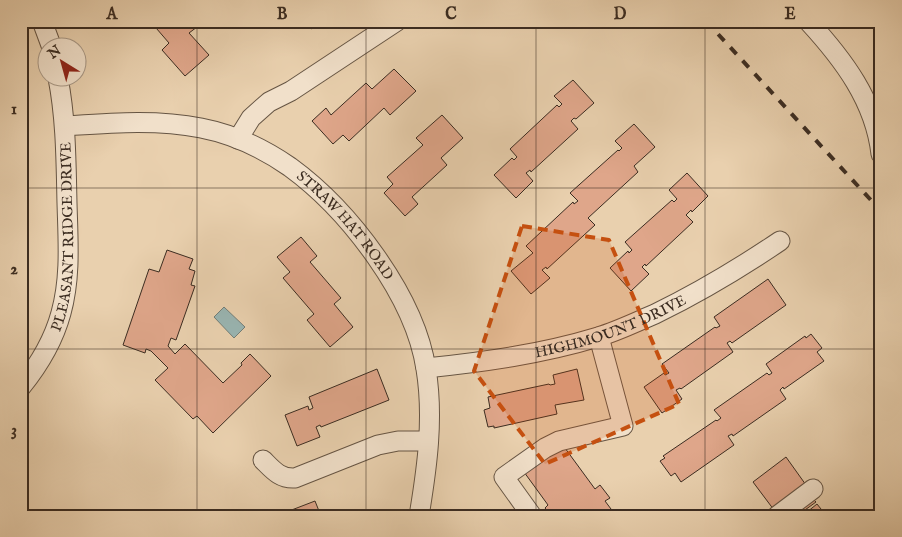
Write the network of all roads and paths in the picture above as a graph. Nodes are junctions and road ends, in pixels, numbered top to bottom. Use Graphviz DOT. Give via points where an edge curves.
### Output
graph roads {
  1 [pos="42,21"];
  2 [pos="397,21"];
  3 [pos="808,21"];
  4 [pos="48,38"];
  5 [pos="59,88"];
  6 [pos="65,126"];
  7 [pos="238,139"];
  8 [pos="881,154"];
  9 [pos="780,241"];
  10 [pos="599,337"];
  11 [pos="426,368"];
  12 [pos="21,387"];
  13 [pos="428,441"];
  14 [pos="263,460"];
  15 [pos="813,489"];
  16 [pos="418,516"];
  17 [pos="532,516"];
  18 [pos="777,516"];
  1 -- 4 [label="street"];
  2 -- 7 [label="street" via="269,102 251,118"];
  3 -- 8 [label="street" via="859,86 872,114"];
  5 -- 6 [label="street, PLEASANT RIDGE DRIVE"];
  6 -- 7 [label="street, STRAW HAT ROAD" via="170,123"];
  6 -- 12 [label="street, PLEASANT RIDGE DRIVE" via="68,278 61,314 50,341"];
  7 -- 11 [label="street, STRAW HAT ROAD" via="290,167 315,188 367,245 404,302"];
  9 -- 10 [label="street, HIGHMOUNT DRIVE" via="678,302"];
  10 -- 11 [label="street, HIGHMOUNT DRIVE" via="504,358"];
  10 -- 17 [label="street" via="623,426 559,441 504,477"];
  11 -- 13 [label="street, STRAW HAT ROAD" via="430,397"];
  13 -- 14 [label="street" via="378,445 295,478 276,473"];
  13 -- 16 [label="street, STRAW HAT ROAD"];
  15 -- 18 [label="street"];
}
